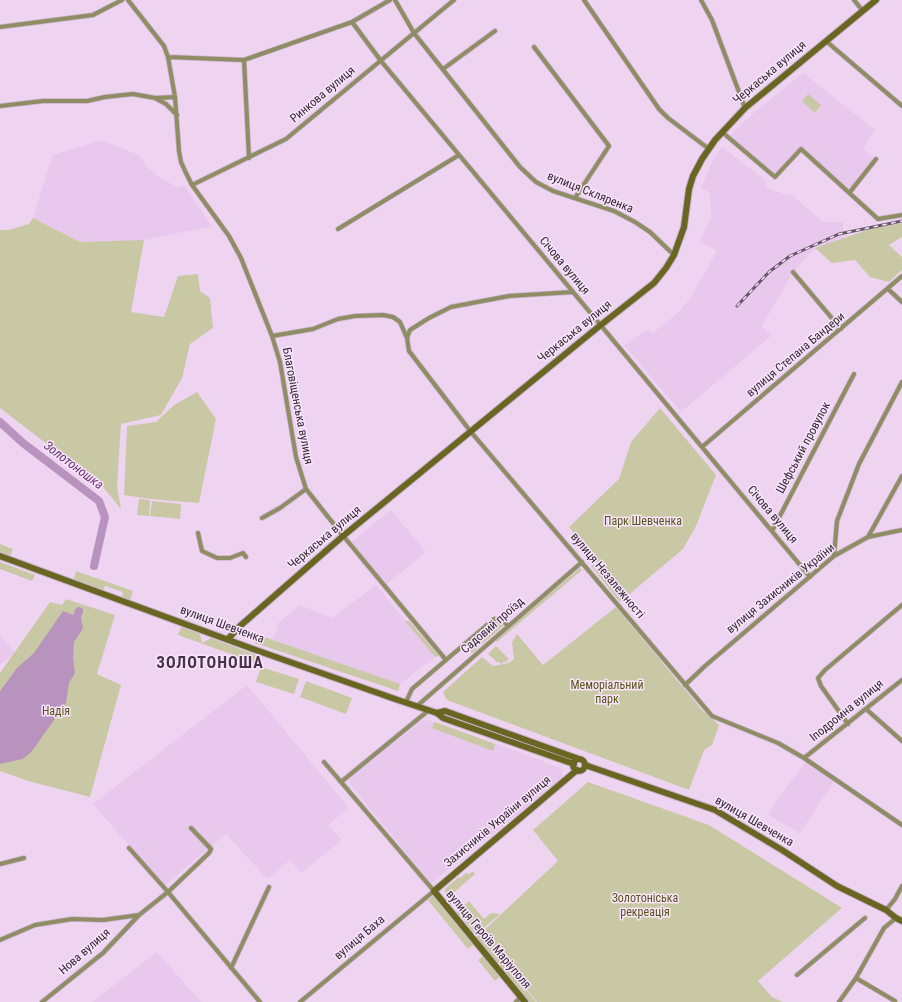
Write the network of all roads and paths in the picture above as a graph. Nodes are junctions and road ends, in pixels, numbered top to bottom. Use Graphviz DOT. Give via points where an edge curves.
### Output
graph roads {
  1 [pos="122,0"];
  2 [pos="128,0"];
  3 [pos="390,0"];
  4 [pos="395,0"];
  5 [pos="454,0"];
  6 [pos="584,0"];
  7 [pos="701,0"];
  8 [pos="854,0"];
  9 [pos="876,0"];
  10 [pos="862,10"];
  11 [pos="352,22"];
  12 [pos="0,27"];
  13 [pos="494,31"];
  14 [pos="414,32"];
  15 [pos="826,40"];
  16 [pos="534,47"];
  17 [pos="168,57"];
  18 [pos="244,60"];
  19 [pos="381,61"];
  20 [pos="443,69"];
  21 [pos="175,97"];
  22 [pos="155,98"];
  23 [pos="0,106"];
  24 [pos="902,106"];
  25 [pos="745,108"];
  26 [pos="177,116"];
  27 [pos="722,132"];
  28 [pos="708,149"];
  29 [pos="459,155"];
  30 [pos="249,158"];
  31 [pos="876,159"];
  32 [pos="192,185"];
  33 [pos="850,192"];
  34 [pos="575,198"];
  35 [pos="902,215"];
  36 [pos="338,229"];
  37 [pos="674,255"];
  38 [pos="793,272"];
  39 [pos="902,276"];
  40 [pos="888,289"];
  41 [pos="573,292"];
  42 [pos="902,302"];
  43 [pos="601,325"];
  44 [pos="841,329"];
  45 [pos="272,336"];
  46 [pos="407,338"];
  47 [pos="854,374"];
  48 [pos="902,382"];
  49 [pos="471,432"];
  50 [pos="702,447"];
  51 [pos="902,476"];
  52 [pos="306,489"];
  53 [pos="262,518"];
  54 [pos="902,530"];
  55 [pos="772,531"];
  56 [pos="198,533"];
  57 [pos="343,536"];
  58 [pos="868,537"];
  59 [pos="0,556"];
  60 [pos="246,556"];
  61 [pos="834,556"];
  62 [pos="582,562"];
  63 [pos="810,576"];
  64 [pos="902,605"];
  65 [pos="508,626"];
  66 [pos="228,640"];
  67 [pos="446,660"];
  68 [pos="902,680"];
  69 [pos="685,685"];
  70 [pos="406,702"];
  71 [pos="416,706"];
  72 [pos="866,709"];
  73 [pos="429,710"];
  74 [pos="437,713"];
  75 [pos="848,724"];
  76 [pos="902,741"];
  77 [pos="804,758"];
  78 [pos="579,759"];
  79 [pos="324,762"];
  80 [pos="574,764"];
  81 [pos="585,765"];
  82 [pos="577,770"];
  83 [pos="342,782"];
  84 [pos="902,825"];
  85 [pos="191,828"];
  86 [pos="130,848"];
  87 [pos="24,858"];
  88 [pos="0,864"];
  89 [pos="902,886"];
  90 [pos="269,887"];
  91 [pos="434,891"];
  92 [pos="168,892"];
  93 [pos="886,910"];
  94 [pos="139,915"];
  95 [pos="865,918"];
  96 [pos="899,919"];
  97 [pos="0,940"];
  98 [pos="231,968"];
  99 [pos="797,975"];
  100 [pos="856,978"];
  101 [pos="523,1000"];
  102 [pos="894,1001"];
  103 [pos="42,1002"];
  104 [pos="260,1002"];
  105 [pos="300,1002"];
  106 [pos="516,1002"];
  107 [pos="839,1002"];
  1 -- 12 [label="street" via="93,15"];
  2 -- 17 [label="street, Благовіщенська вулиця" via="164,46"];
  3 -- 11 [label="street"];
  4 -- 14 [label="street, вулиця Скляренка"];
  5 -- 14 [label="street, Ринкова вулиця"];
  6 -- 28 [label="street" via="659,109"];
  7 -- 25 [label="street" via="712,20"];
  8 -- 10 [label="street"];
  9 -- 10 [label="main road, Черкаська вулиця"];
  10 -- 15 [label="main road, Черкаська вулиця"];
  11 -- 18 [label="street"];
  11 -- 19 [label="street, Січова вулиця"];
  13 -- 20 [label="street"];
  14 -- 19 [label="street, Ринкова вулиця"];
  14 -- 20 [label="street, вулиця Скляренка"];
  15 -- 24 [label="street"];
  15 -- 25 [label="main road, Черкаська вулиця"];
  16 -- 34 [label="street" via="609,146"];
  17 -- 18 [label="street"];
  17 -- 21 [label="street, Благовіщенська вулиця"];
  18 -- 30 [label="street"];
  19 -- 29 [label="street, Січова вулиця"];
  19 -- 30 [label="street, Ринкова вулиця" via="286,139"];
  20 -- 34 [label="street, вулиця Скляренка" via="520,167 536,182"];
  21 -- 22 [label="street"];
  21 -- 26 [label="street, Благовіщенська вулиця"];
  22 -- 23 [label="street" via="133,94 87,101 43,101"];
  22 -- 26 [label="street" via="166,104"];
  25 -- 27 [label="main road, Черкаська вулиця"];
  26 -- 32 [label="street, Благовіщенська вулиця" via="181,162"];
  27 -- 28 [label="main road, Черкаська вулиця"];
  27 -- 33 [label="street" via="775,178 801,149"];
  28 -- 37 [label="main road, Черкаська вулиця" via="693,176 684,227"];
  29 -- 36 [label="street"];
  29 -- 41 [label="street, Січова вулиця"];
  30 -- 32 [label="street, Ринкова вулиця"];
  31 -- 33 [label="street"];
  32 -- 45 [label="street, Благовіщенська вулиця" via="229,236 241,258"];
  33 -- 35 [label="street" via="878,219"];
  34 -- 37 [label="street, вулиця Скляренка" via="614,211 636,222"];
  37 -- 43 [label="main road, Черкаська вулиця" via="654,283"];
  38 -- 44 [label="street"];
  39 -- 40 [label="street, вулиця Степана Бандери"];
  40 -- 42 [label="street"];
  40 -- 44 [label="street, вулиця Степана Бандери"];
  41 -- 43 [label="street, Січова вулиця"];
  41 -- 46 [label="street" via="508,296 451,307 410,330"];
  43 -- 49 [label="main road, Черкаська вулиця"];
  43 -- 50 [label="street, Січова вулиця"];
  44 -- 50 [label="street, вулиця Степана Бандери"];
  45 -- 46 [label="street, вулиця Незалежності" via="313,329 338,319 383,315 400,322"];
  45 -- 52 [label="street, Благовіщенська вулиця" via="280,362 295,451"];
  46 -- 49 [label="street, вулиця Незалежності" via="409,350"];
  47 -- 55 [label="street, Шефський провулок"];
  48 -- 61 [label="street" via="859,464 837,521"];
  49 -- 57 [label="main road, Черкаська вулиця"];
  49 -- 62 [label="street, вулиця Незалежності"];
  50 -- 55 [label="street, Січова вулиця"];
  51 -- 58 [label="street"];
  52 -- 53 [label="street"];
  52 -- 57 [label="street, Благовіщенська вулиця"];
  54 -- 58 [label="street, вулиця Захисників України"];
  55 -- 63 [label="street, Січова вулиця"];
  56 -- 60 [label="street" via="202,551 217,558 230,558 243,553"];
  57 -- 66 [label="main road, Черкаська вулиця" via="240,626"];
  57 -- 67 [label="street, Благовіщенська вулиця"];
  58 -- 61 [label="street, вулиця Захисників України"];
  59 -- 66 [label="main road, вулиця Шевченка"];
  61 -- 63 [label="street, вулиця Захисників України"];
  62 -- 65 [label="street, Садовий проїзд"];
  62 -- 69 [label="street, вулиця Незалежності"];
  63 -- 69 [label="street, вулиця Захисників України"];
  64 -- 75 [label="street" via="818,678"];
  65 -- 67 [label="street" via="502,619 494,619"];
  65 -- 71 [label="street, Садовий проїзд"];
  66 -- 70 [label="main road, вулиця Шевченка"];
  67 -- 70 [label="street" via="412,689"];
  68 -- 72 [label="street, Іподромна вулиця"];
  69 -- 77 [label="street, вулиця Незалежності" via="712,716 778,742"];
  70 -- 71 [label="main road, вулиця Шевченка"];
  71 -- 73 [label="main road, вулиця Шевченка"];
  72 -- 75 [label="street, Іподромна вулиця"];
  72 -- 76 [label="street"];
  73 -- 74 [label="main road, вулиця Шевченка"];
  73 -- 83 [label="street"];
  74 -- 78 [label="main road, вулиця Шевченка" via="445,711"];
  74 -- 80 [label="main road, вулиця Шевченка" via="443,718"];
  75 -- 77 [label="street, Іподромна вулиця"];
  77 -- 84 [label="street, вулиця Незалежності"];
  78 -- 80 [label="main road"];
  78 -- 81 [label="main road"];
  79 -- 83 [label="street"];
  80 -- 82 [label="main road"];
  81 -- 82 [label="main road" via="583,770"];
  81 -- 93 [label="main road, вулиця Шевченка" via="715,810 837,886"];
  82 -- 91 [label="main road, Захисників України вулиця"];
  83 -- 91 [label="street"];
  85 -- 92 [label="street, Нова вулиця" via="211,849"];
  86 -- 92 [label="street"];
  87 -- 88 [label="street"];
  89 -- 93 [label="street"];
  90 -- 98 [label="street"];
  91 -- 101 [label="main road, вулиця Героїв Маріуполя"];
  91 -- 105 [label="street, вулиця Баха"];
  92 -- 94 [label="street, Нова вулиця"];
  92 -- 98 [label="street"];
  93 -- 96 [label="main road, вулиця Шевченка"];
  94 -- 97 [label="street" via="103,920 72,919 35,925"];
  94 -- 103 [label="street, Нова вулиця" via="102,953"];
  95 -- 99 [label="street"];
  96 -- 100 [label="street" via="884,928"];
  98 -- 104 [label="street"];
  100 -- 102 [label="street"];
  100 -- 107 [label="street"];
  101 -- 106 [label="street"];
}
